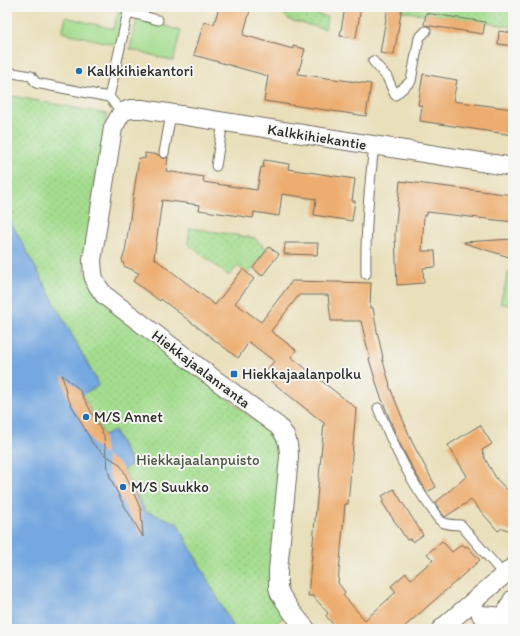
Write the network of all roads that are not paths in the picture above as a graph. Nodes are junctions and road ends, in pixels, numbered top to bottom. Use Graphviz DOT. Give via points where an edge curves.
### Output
graph roads {
  1 [pos="129,10"];
  2 [pos="158,20"];
  3 [pos="426,31"];
  4 [pos="373,61"];
  5 [pos="7,72"];
  6 [pos="109,97"];
  7 [pos="122,112"];
  8 [pos="170,114"];
  9 [pos="223,122"];
  10 [pos="374,146"];
  11 [pos="164,153"];
  12 [pos="216,166"];
  13 [pos="513,167"];
  14 [pos="366,274"];
  15 [pos="378,408"];
  16 [pos="508,571"];
  17 [pos="513,599"];
  18 [pos="481,615"];
  19 [pos="509,623"];
  20 [pos="306,629"];
  21 [pos="441,629"];
  1 -- 2 [label="lane"];
  1 -- 6 [label="lane"];
  3 -- 4 [label="lane" via="420,38 411,81 395,95 387,77"];
  5 -- 6 [label="lane" via="31,76 36,83"];
  6 -- 7 [label="lane"];
  7 -- 8 [label="street, Kalkkihiekantie" via="131,109"];
  7 -- 20 [label="street, Hiekkajaalanranta" via="113,128 94,246 95,282 104,295 278,426 288,440 290,457 278,587 285,603"];
  8 -- 9 [label="street, Kalkkihiekantie"];
  8 -- 11 [label="lane"];
  9 -- 10 [label="street, Kalkkihiekantie"];
  9 -- 12 [label="lane"];
  10 -- 13 [label="street, Kalkkihiekantie"];
  10 -- 14 [label="lane" via="365,240"];
  15 -- 16 [label="lane" via="406,470 441,522 461,525"];
  16 -- 21 [label="street"];
  17 -- 19 [label="street"];
  18 -- 19 [label="street"];
}
